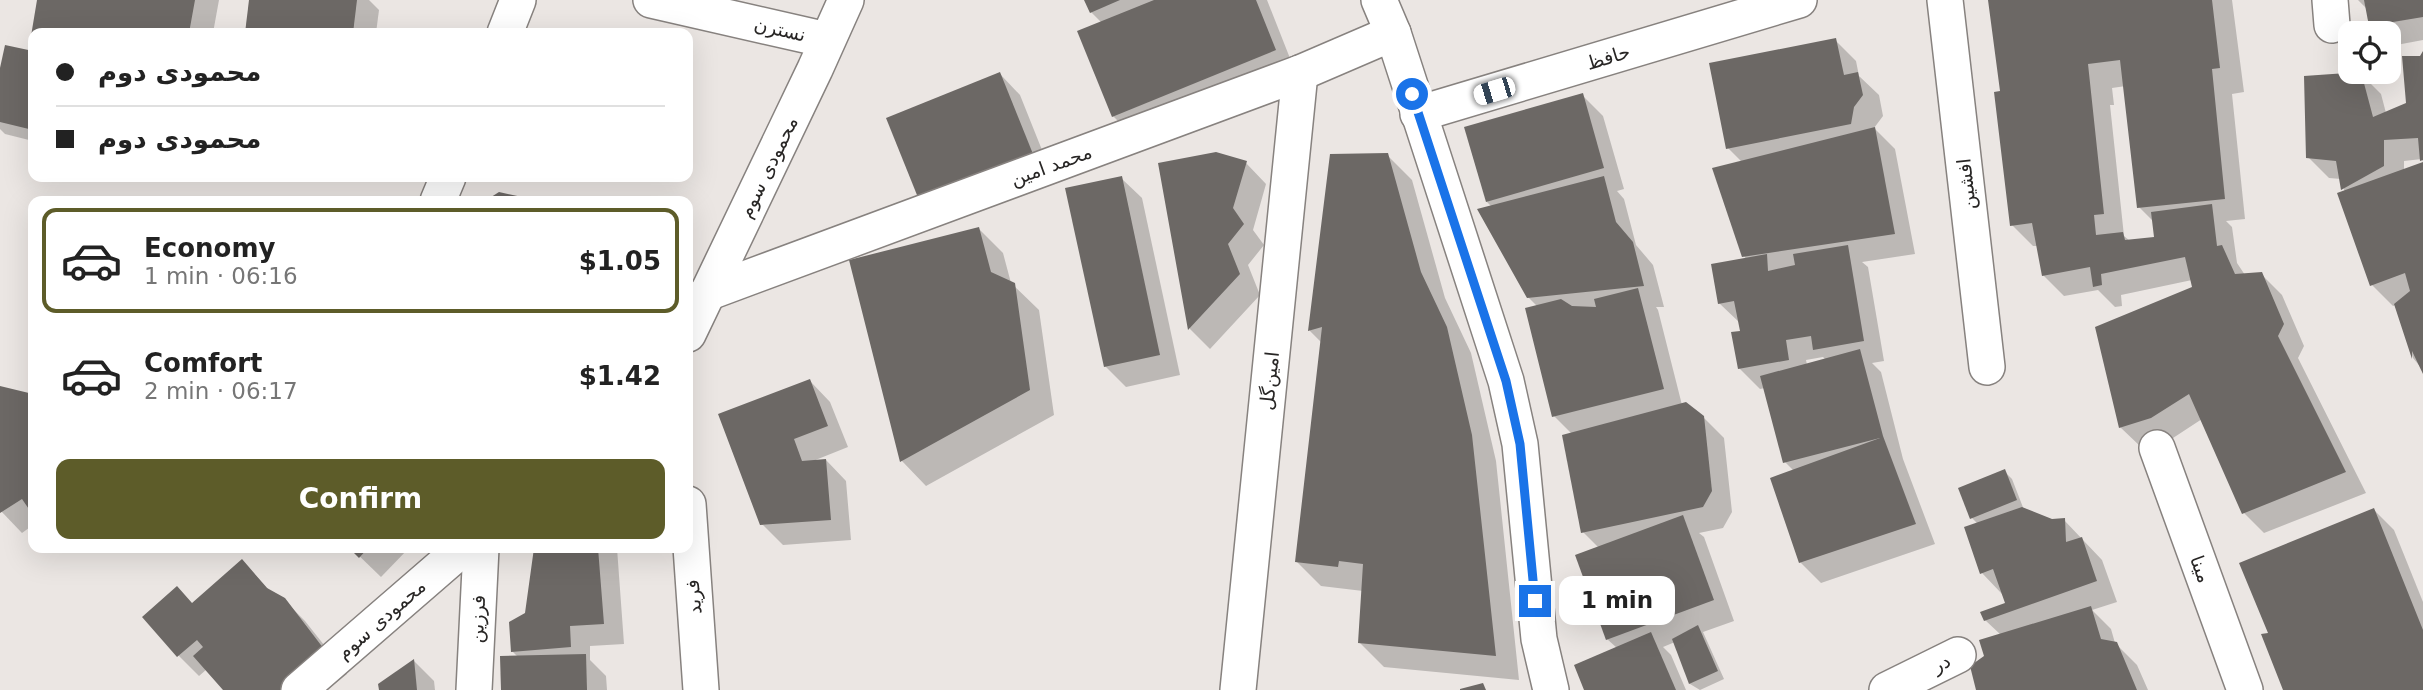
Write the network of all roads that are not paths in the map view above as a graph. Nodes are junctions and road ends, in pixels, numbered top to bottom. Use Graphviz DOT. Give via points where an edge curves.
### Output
graph roads {
  1 [pos="518,0"];
  2 [pos="651,0"];
  3 [pos="846,0"];
  4 [pos="1379,0"];
  5 [pos="1799,0"];
  6 [pos="1945,0"];
  7 [pos="507,28"];
  8 [pos="1393,33"];
  9 [pos="827,40"];
  10 [pos="1300,73"];
  11 [pos="1418,114"];
  12 [pos="708,293"];
  13 [pos="693,324"];
  14 [pos="1987,367"];
  15 [pos="2157,448"];
  16 [pos="457,553"];
  17 [pos="481,553"];
  18 [pos="691,553"];
  19 [pos="1958,655"];
  20 [pos="299,690"];
  21 [pos="474,690"];
  22 [pos="701,690"];
  23 [pos="1238,690"];
  24 [pos="1551,690"];
  25 [pos="1887,690"];
  26 [pos="2245,690"];
  1 -- 7 [label="street"];
  2 -- 9 [label="street, نسترن"];
  3 -- 9 [label="street, محمودی سوم"];
  4 -- 8 [label="street"];
  5 -- 11 [label="street, حافظ"];
  6 -- 14 [label="street, افشین"];
  8 -- 10 [label="street, محمد امین"];
  8 -- 11 [label="street"];
  9 -- 12 [label="street, محمودی سوم"];
  10 -- 12 [label="street, محمد امین"];
  10 -- 23 [label="street, امین‌گل"];
  11 -- 24 [label="street" via="1506,381 1520,444 1539,639"];
  12 -- 13 [label="street, محمودی سوم"];
  15 -- 26 [label="street, مینا"];
  16 -- 20 [label="street, محمودی سوم"];
  17 -- 21 [label="street, فرزین"];
  18 -- 22 [label="street, فرید"];
  19 -- 25 [label="street, در"];
}
